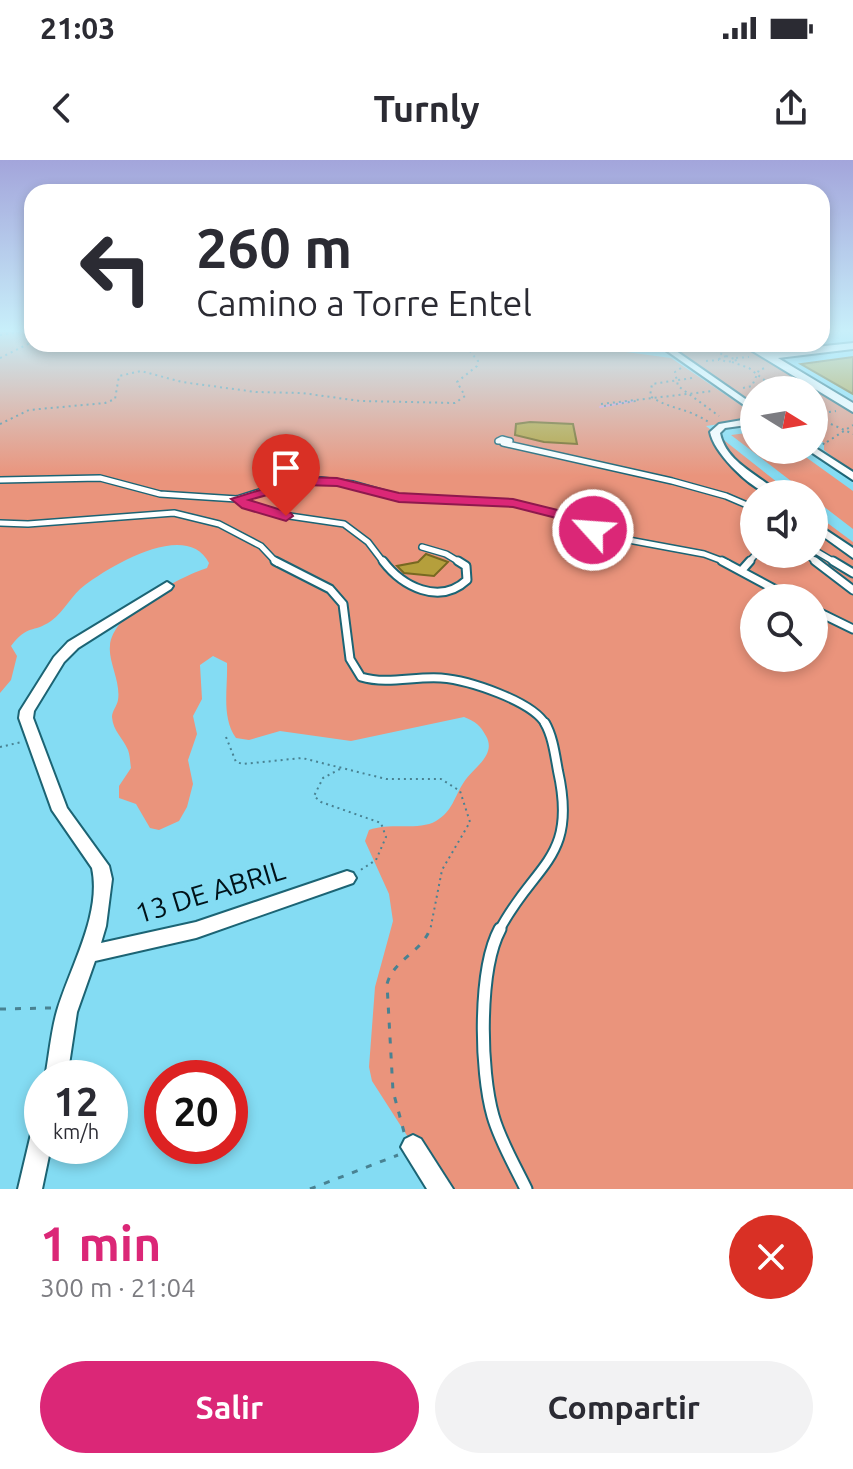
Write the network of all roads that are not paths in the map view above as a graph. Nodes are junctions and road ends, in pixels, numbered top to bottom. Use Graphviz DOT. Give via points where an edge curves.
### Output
graph roads {
  1 [pos="712,380"];
  2 [pos="801,380"];
  3 [pos="740,399"];
  4 [pos="853,408"];
  5 [pos="740,423"];
  6 [pos="506,442"];
  7 [pos="828,460"];
  8 [pos="853,477"];
  9 [pos="0,480"];
  10 [pos="757,480"];
  11 [pos="237,499"];
  12 [pos="740,502"];
  13 [pos="0,523"];
  14 [pos="828,535"];
  15 [pos="422,547"];
  16 [pos="853,554"];
  17 [pos="828,558"];
  18 [pos="824,568"];
  19 [pos="742,570"];
  20 [pos="853,573"];
  21 [pos="766,584"];
  22 [pos="167,586"];
  23 [pos="853,590"];
  24 [pos="828,617"];
  25 [pos="853,629"];
  26 [pos="347,878"];
  27 [pos="87,954"];
  28 [pos="59,1060"];
  29 [pos="413,1147"];
  30 [pos="35,1164"];
  31 [pos="30,1189"];
  32 [pos="441,1189"];
  33 [pos="526,1189"];
  1 -- 3 [label="street"];
  2 -- 4 [label="main road"];
  5 -- 10 [label="street" via="718,428 715,439 722,452"];
  6 -- 12 [label="lane" via="661,476"];
  7 -- 8 [label="street"];
  9 -- 11 [label="lane" via="100,478 160,494"];
  11 -- 15 [label="lane" via="286,516 345,524 392,575 422,590 462,585 469,573 466,566"];
  11 -- 19 [label="lane" via="285,484 321,480 399,497 513,503 573,518 607,536 704,554"];
  13 -- 33 [label="lane" via="174,513 219,524 261,546 277,563 330,589 343,604 350,659 361,677 377,682 442,678 523,704 543,719 564,798 562,833 553,856 512,905 494,940 483,1059 493,1117"];
  14 -- 16 [label="street"];
  17 -- 20 [label="lane"];
  18 -- 23 [label="lane"];
  19 -- 21 [label="lane"];
  22 -- 27 [label="street" via="73,645 27,711 60,810 100,866 99,915"];
  24 -- 25 [label="lane"];
  26 -- 27 [label="street, 13 DE ABRIL" via="196,930"];
  27 -- 28 [label="street"];
  29 -- 32 [label="street"];
  30 -- 31 [label="street"];
}
